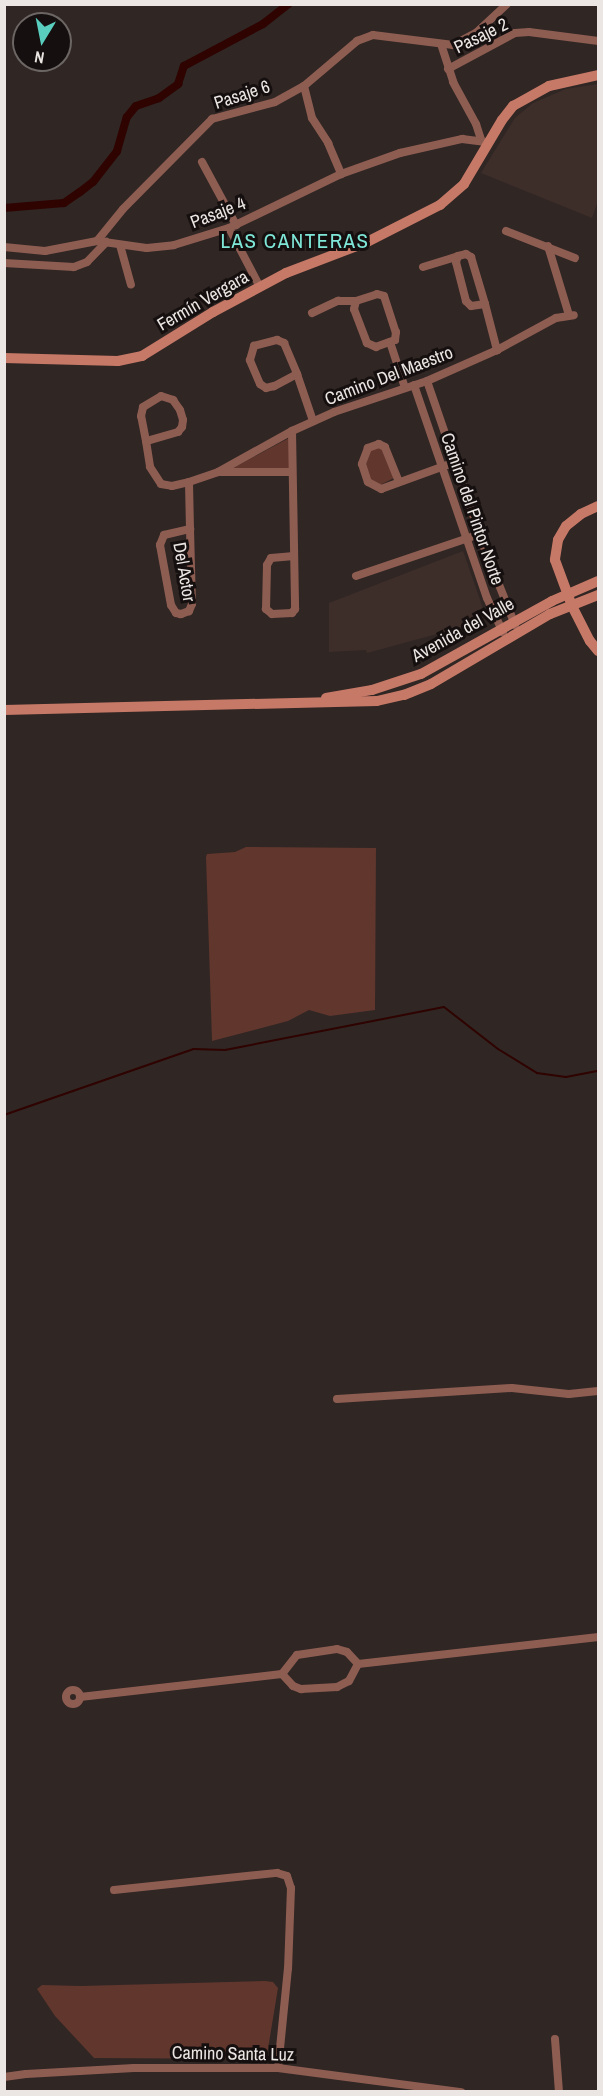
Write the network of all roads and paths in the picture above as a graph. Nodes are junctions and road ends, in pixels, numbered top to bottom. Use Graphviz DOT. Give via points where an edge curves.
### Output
graph roads {
  1 [pos="507,4"];
  2 [pos="598,41"];
  3 [pos="441,44"];
  4 [pos="448,69"];
  5 [pos="598,72"];
  6 [pos="304,86"];
  7 [pos="484,140"];
  8 [pos="202,162"];
  9 [pos="342,174"];
  10 [pos="232,226"];
  11 [pos="506,231"];
  12 [pos="101,242"];
  13 [pos="120,245"];
  14 [pos="548,246"];
  15 [pos="4,247"];
  16 [pos="458,256"];
  17 [pos="575,258"];
  18 [pos="4,264"];
  19 [pos="423,267"];
  20 [pos="131,285"];
  21 [pos="260,287"];
  22 [pos="356,301"];
  23 [pos="485,304"];
  24 [pos="312,313"];
  25 [pos="390,342"];
  26 [pos="497,350"];
  27 [pos="4,358"];
  28 [pos="297,374"];
  29 [pos="427,381"];
  30 [pos="414,385"];
  31 [pos="405,388"];
  32 [pos="313,422"];
  33 [pos="292,431"];
  34 [pos="146,441"];
  35 [pos="455,462"];
  36 [pos="442,468"];
  37 [pos="218,472"];
  38 [pos="292,472"];
  39 [pos="189,482"];
  40 [pos="399,482"];
  41 [pos="598,506"];
  42 [pos="190,529"];
  43 [pos="480,534"];
  44 [pos="466,538"];
  45 [pos="294,556"];
  46 [pos="356,576"];
  47 [pos="598,581"];
  48 [pos="567,594"];
  49 [pos="598,595"];
  50 [pos="572,606"];
  51 [pos="513,621"];
  52 [pos="502,628"];
  53 [pos="519,632"];
  54 [pos="506,640"];
  55 [pos="598,651"];
  56 [pos="304,702"];
  57 [pos="4,710"];
  58 [pos="598,1390"];
  59 [pos="337,1400"];
  60 [pos="598,1637"];
  61 [pos="358,1664"];
  62 [pos="282,1674"];
  63 [pos="80,1696"];
  64 [pos="114,1890"];
  65 [pos="555,2039"];
  66 [pos="278,2068"];
  67 [pos="4,2078"];
  68 [pos="461,2091"];
  69 [pos="560,2091"];
  1 -- 3 [label="street, Pasaje 6" via="471,36 453,45"];
  2 -- 4 [label="street, Pasaje 2" via="515,33"];
  3 -- 4 [label="street"];
  3 -- 6 [label="street, Pasaje 6" via="373,35 357,41"];
  4 -- 7 [label="street"];
  5 -- 7 [label="street, Fermín Vergara" via="528,96 509,110"];
  6 -- 9 [label="street" via="312,118"];
  6 -- 12 [label="street, Pasaje 6" via="275,102 213,119 123,209"];
  7 -- 9 [label="street, Pasaje 4" via="449,141"];
  7 -- 21 [label="street, Fermín Vergara" via="464,184 440,206"];
  8 -- 10 [label="street"];
  9 -- 10 [label="street, Pasaje 4"];
  10 -- 13 [label="street, Pasaje 4" via="174,245"];
  10 -- 21 [label="street"];
  11 -- 14 [label="street"];
  12 -- 13 [label="street, Pasaje 4"];
  12 -- 15 [label="street" via="45,251"];
  12 -- 18 [label="street, Pasaje 6" via="87,262 74,267"];
  13 -- 20 [label="street"];
  14 -- 17 [label="street"];
  14 -- 26 [label="street, Camino Del Maestro" via="571,315 556,318"];
  16 -- 19 [label="street"];
  16 -- 23 [label="street" via="471,257"];
  16 -- 23 [label="street" via="456,262 466,301 471,306"];
  21 -- 27 [label="street, Fermín Vergara" via="131,359"];
  22 -- 24 [label="street" via="338,301"];
  22 -- 25 [label="street" via="354,309 367,343 376,347"];
  22 -- 25 [label="street" via="377,294 384,296 396,332 395,340"];
  23 -- 26 [label="street"];
  25 -- 31 [label="street"];
  26 -- 29 [label="street, Camino Del Maestro"];
  28 -- 28 [label="street" via="284,344 277,340 255,346 250,360 260,384 266,388 274,386"];
  28 -- 32 [label="street"];
  29 -- 30 [label="street, Camino Del Maestro"];
  29 -- 35 [label="street, Camino del Pintor Norte"];
  30 -- 31 [label="street, Camino Del Maestro"];
  30 -- 36 [label="street, Camino del Pintor Norte"];
  31 -- 32 [label="street, Camino Del Maestro"];
  32 -- 33 [label="street, Camino Del Maestro"];
  33 -- 37 [label="street, Camino Del Maestro"];
  33 -- 38 [label="street"];
  34 -- 34 [label="street, Camino Del Maestro" via="178,432 182,427 180,410 169,397 161,396 143,407"];
  34 -- 39 [label="street, Camino Del Maestro" via="150,467 160,484"];
  35 -- 36 [label="street"];
  35 -- 43 [label="street, Camino del Pintor Norte"];
  36 -- 40 [label="street"];
  36 -- 44 [label="street, Camino del Pintor Norte"];
  37 -- 38 [label="street, Camino Del Maestro"];
  37 -- 39 [label="street, Camino Del Maestro"];
  38 -- 45 [label="street"];
  39 -- 42 [label="street"];
  40 -- 40 [label="street" via="385,447 379,444 368,448 362,464 368,482 381,489"];
  41 -- 48 [label="street" via="570,522 558,540 556,568"];
  42 -- 42 [label="street, Del Actor" via="164,535 160,545 171,605 181,614 189,611 192,604"];
  43 -- 44 [label="street"];
  43 -- 51 [label="street, Camino del Pintor Norte"];
  44 -- 46 [label="street"];
  44 -- 52 [label="street, Camino del Pintor Norte"];
  45 -- 45 [label="street" via="295,609 292,613 272,614 266,609 267,565 271,558"];
  47 -- 48 [label="street, Avenida del Valle"];
  48 -- 50 [label="street"];
  48 -- 51 [label="street, Avenida del Valle"];
  49 -- 50 [label="street, Avenida del Valle"];
  50 -- 53 [label="street, Avenida del Valle"];
  50 -- 55 [label="street"];
  51 -- 52 [label="street, Avenida del Valle"];
  51 -- 53 [label="street, Camino del Pintor Norte"];
  52 -- 54 [label="street, Camino del Pintor Norte"];
  52 -- 56 [label="street, Avenida del Valle" via="409,679 365,692"];
  53 -- 54 [label="street, Avenida del Valle"];
  54 -- 56 [label="street, Avenida del Valle" via="431,684 404,695 363,703"];
  56 -- 57 [label="street, Avenida del Valle"];
  58 -- 59 [label="street" via="569,1394 512,1388"];
  60 -- 61 [label="street"];
  61 -- 62 [label="street" via="344,1650 309,1653 294,1656"];
  61 -- 62 [label="street" via="349,1682 337,1687 301,1689"];
  62 -- 63 [label="street"];
  64 -- 66 [label="street" via="277,1873 288,1878 288,1968"];
  65 -- 69 [label="street"];
  66 -- 67 [label="street, Camino Santa Luz" via="134,2068 26,2073"];
  66 -- 68 [label="street, Camino Santa Luz"];
}
